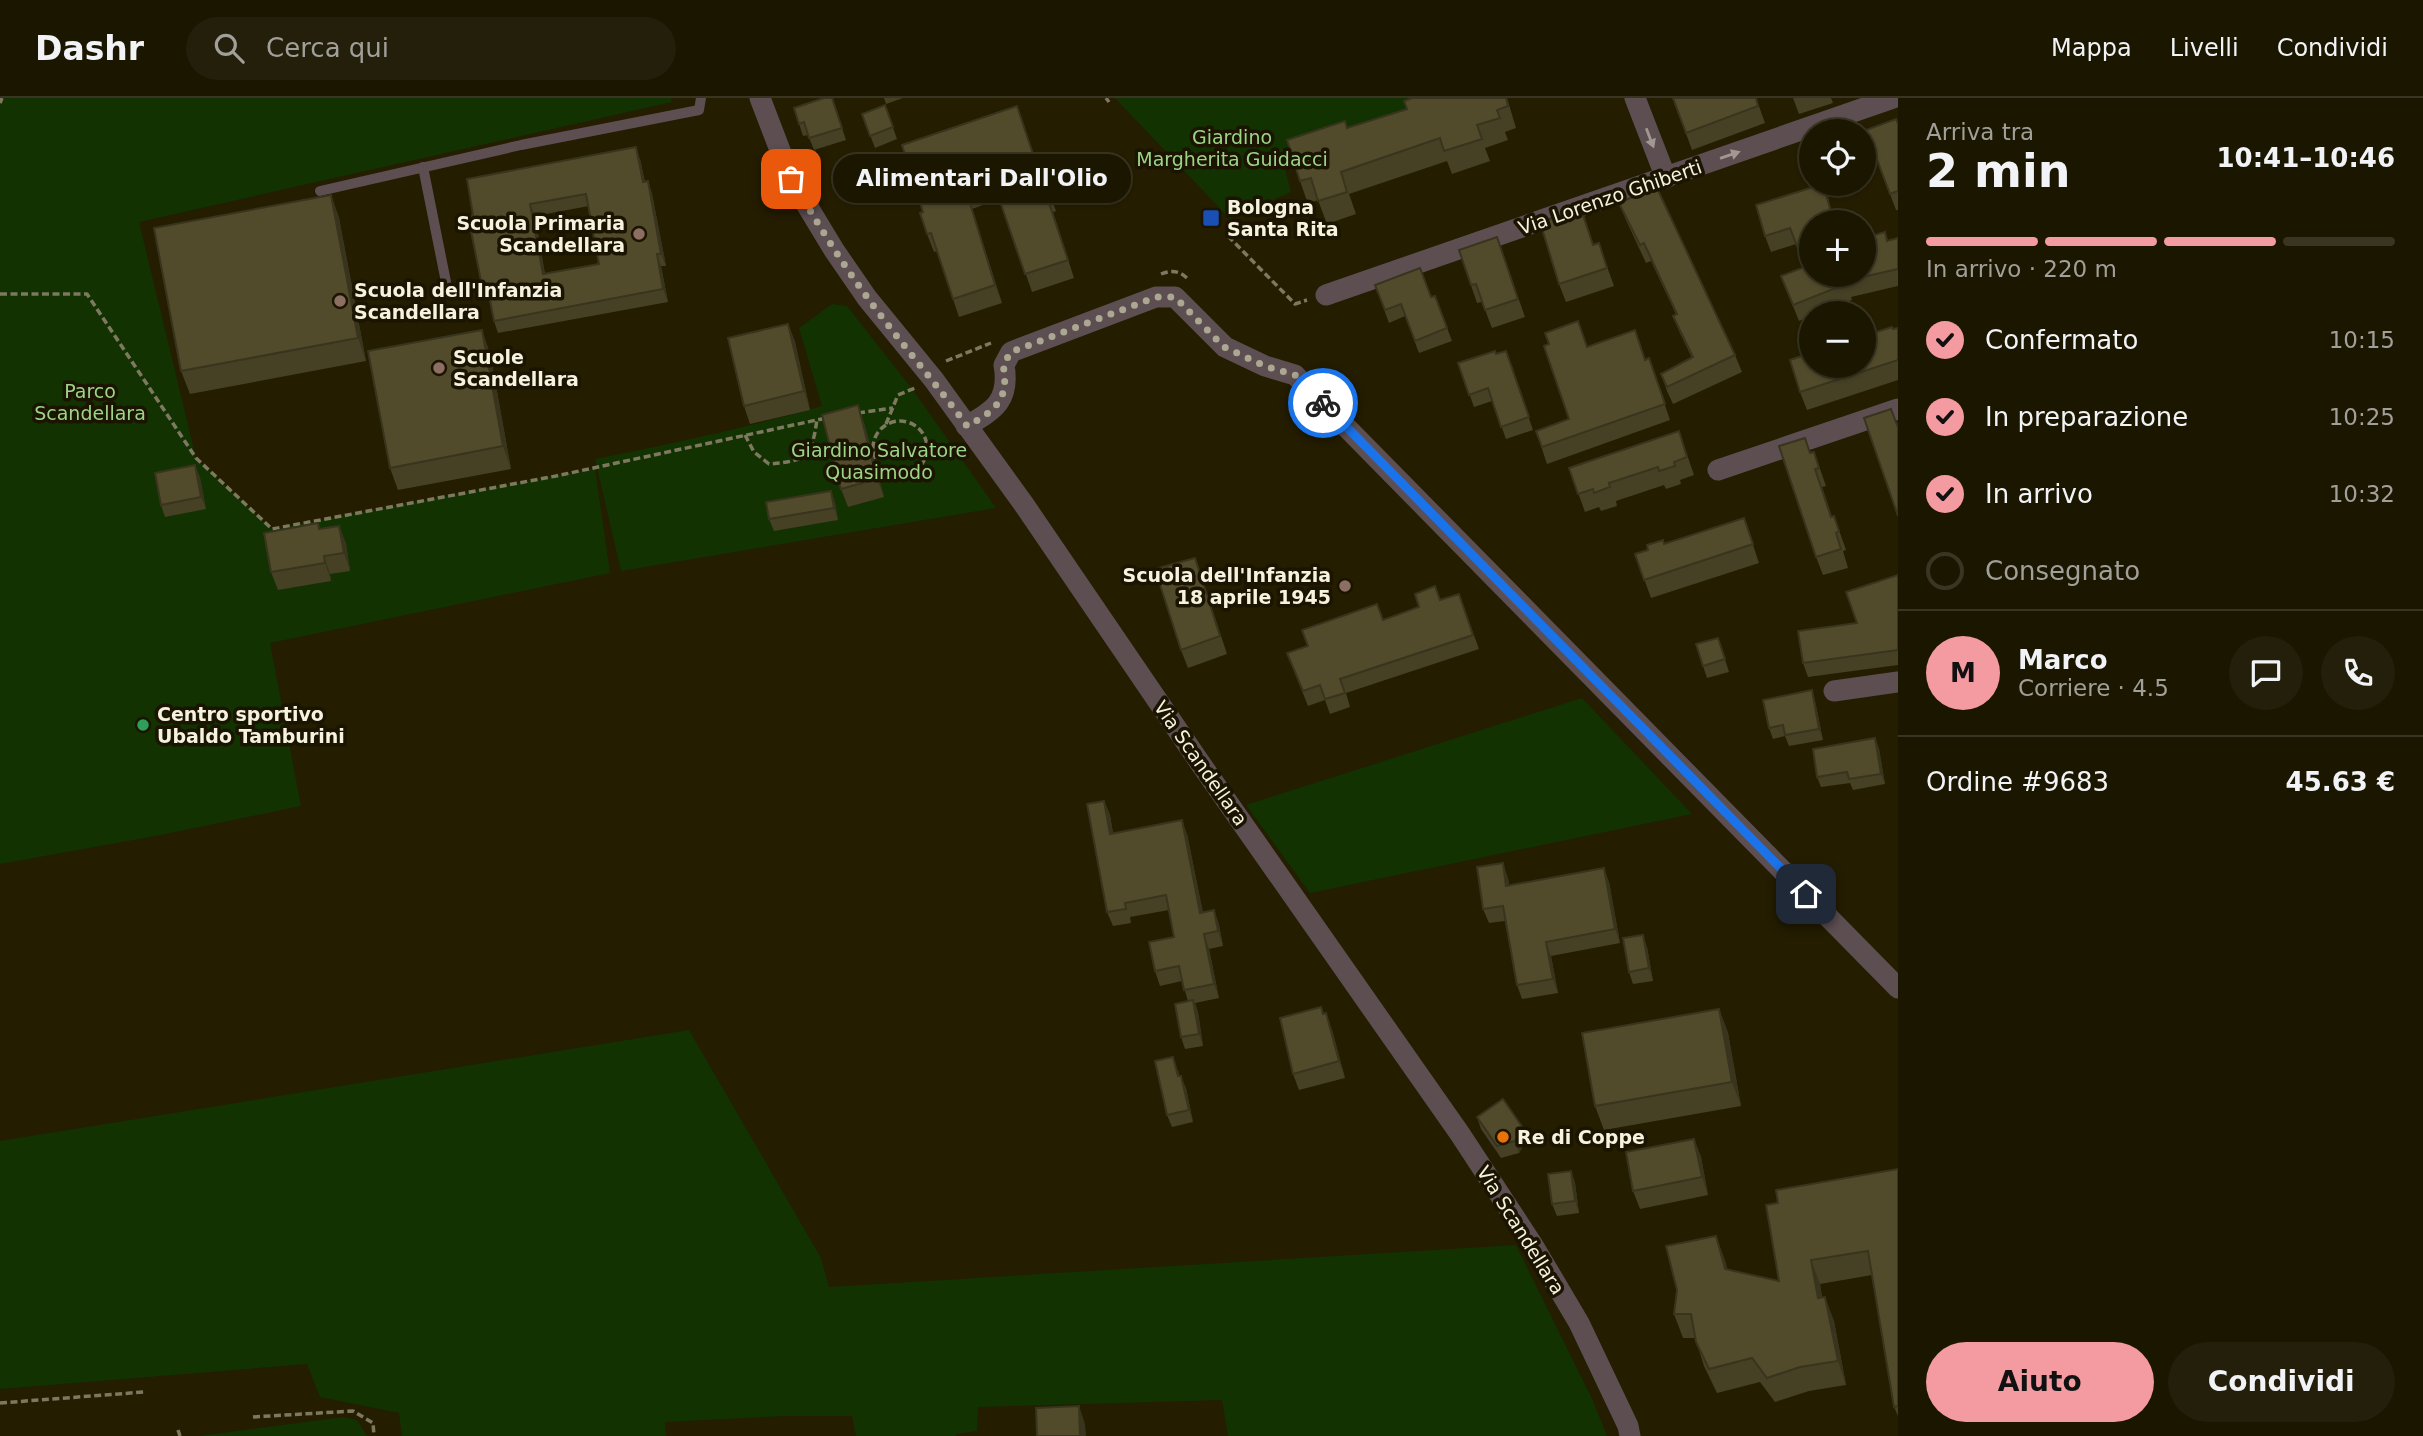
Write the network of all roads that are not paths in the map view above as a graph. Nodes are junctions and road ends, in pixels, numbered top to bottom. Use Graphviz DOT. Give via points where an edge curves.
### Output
graph roads {
  1 [pos="701,98"];
  2 [pos="760,98"];
  3 [pos="1635,98"];
  4 [pos="1894,98"];
  5 [pos="423,167"];
  6 [pos="1666,177"];
  7 [pos="320,191"];
  8 [pos="448,292"];
  9 [pos="1326,295"];
  10 [pos="1898,409"];
  11 [pos="967,426"];
  12 [pos="1717,470"];
  13 [pos="1898,681"];
  14 [pos="1833,691"];
  15 [pos="1898,988"];
  16 [pos="1630,1436"];
  1 -- 5 [label="lane" via="699,110"];
  2 -- 11 [label="street, Via Scandellara" via="791,179 834,250"];
  3 -- 6 [label="street, one-way"];
  6 -- 4 [label="street, Via Lorenzo Ghiberti, one-way"];
  5 -- 7 [label="lane"];
  5 -- 8 [label="lane"];
  6 -- 9 [label="street, Via Lorenzo Ghiberti"];
  10 -- 12 [label="street"];
  11 -- 15 [label="street" via="999,402 1007,382 1003,365 1011,352 1156,297 1175,297 1224,347 1295,375"];
  11 -- 16 [label="street, Via Scandellara" via="1534,1247 1579,1324"];
  13 -- 14 [label="street"];
}
